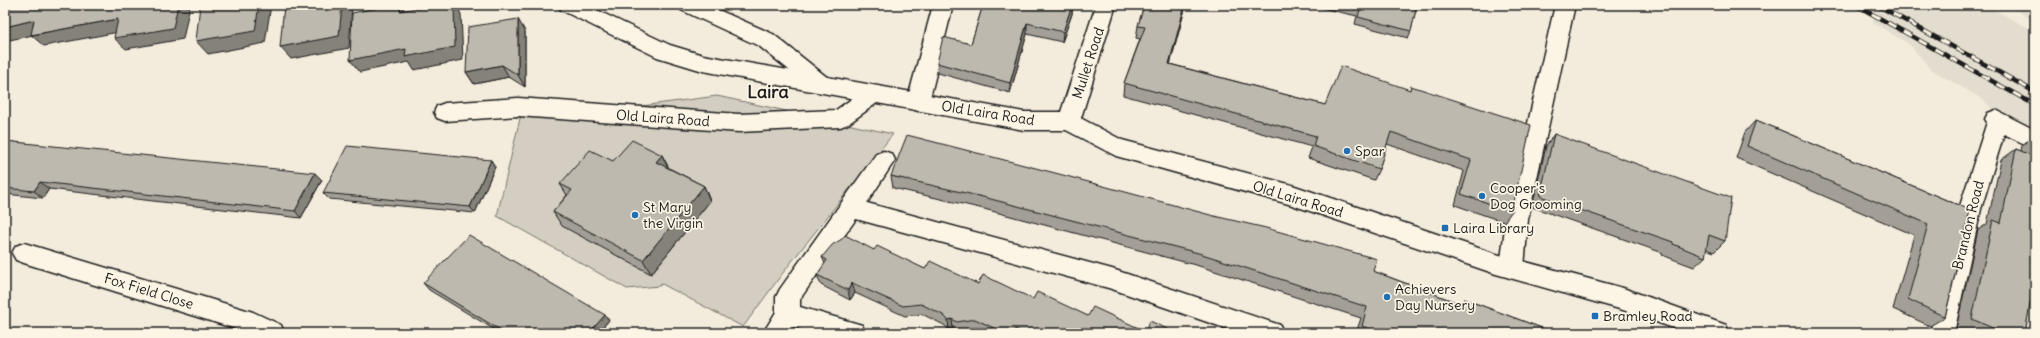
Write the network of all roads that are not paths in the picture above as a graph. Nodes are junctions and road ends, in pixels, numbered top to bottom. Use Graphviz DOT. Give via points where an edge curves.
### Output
graph roads {
  1 [pos="568,5"];
  2 [pos="688,5"];
  3 [pos="942,5"];
  4 [pos="1106,5"];
  5 [pos="1565,5"];
  6 [pos="821,84"];
  7 [pos="874,94"];
  8 [pos="918,102"];
  9 [pos="445,112"];
  10 [pos="1069,122"];
  11 [pos="2035,140"];
  12 [pos="884,160"];
  13 [pos="851,208"];
  14 [pos="24,252"];
  15 [pos="1512,268"];
  16 [pos="782,324"];
  17 [pos="272,333"];
  18 [pos="853,333"];
  19 [pos="1272,333"];
  20 [pos="1717,333"];
  21 [pos="1942,333"];
  1 -- 6 [label="main road, Old Laira Road" via="664,51 703,63"];
  2 -- 6 [label="main road, Old Laira Road" via="766,40"];
  3 -- 8 [label="main road"];
  4 -- 10 [label="main road, Mullet Road"];
  5 -- 15 [label="main road" via="1517,219"];
  6 -- 7 [label="main road, Old Laira Road"];
  7 -- 8 [label="main road, Old Laira Road"];
  7 -- 9 [label="main road, Old Laira Road" via="840,118 747,122 518,107"];
  8 -- 10 [label="main road, Old Laira Road" via="1024,121"];
  10 -- 15 [label="main road, Old Laira Road" via="1116,146 1292,195"];
  11 -- 21 [label="main road, Brandon Road" via="1997,120 1970,209"];
  12 -- 13 [label="main road"];
  13 -- 16 [label="main road" via="788,297"];
  13 -- 19 [label="main road" via="1112,279"];
  14 -- 17 [label="main road, Fox Field Close" via="253,323"];
  15 -- 20 [label="main road, Old Laira Road" via="1623,299"];
  16 -- 18 [label="main road"];
}
